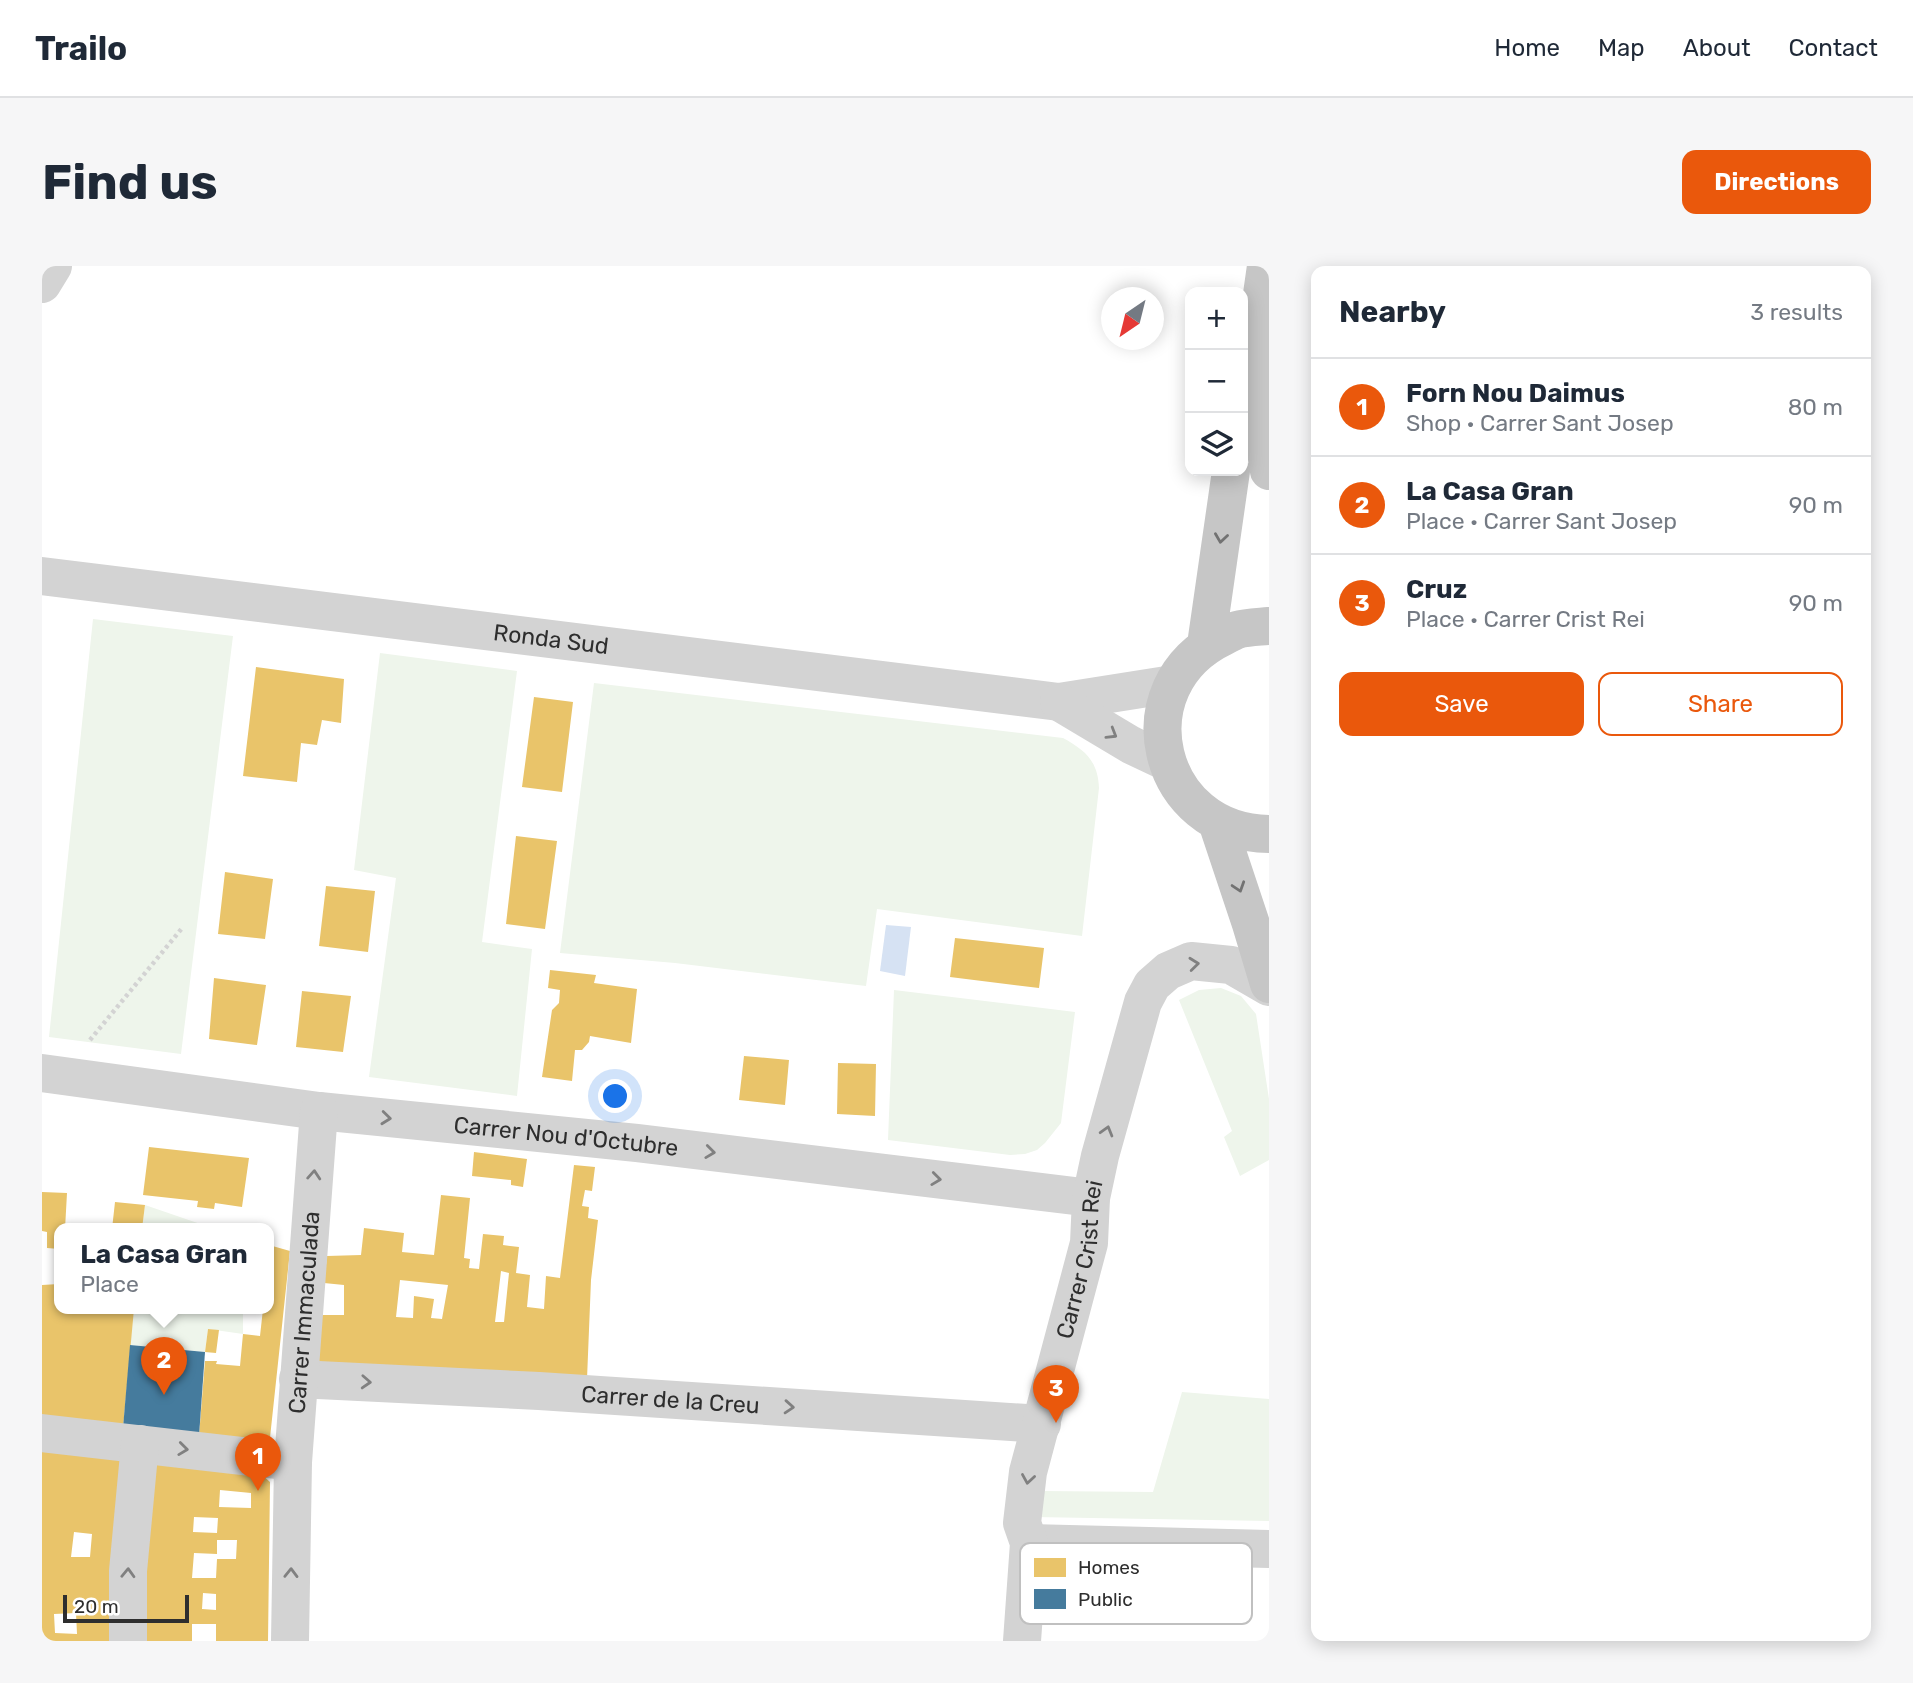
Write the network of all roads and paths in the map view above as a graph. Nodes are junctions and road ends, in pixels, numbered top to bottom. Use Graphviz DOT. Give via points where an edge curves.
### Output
graph roads {
  1 [pos="1266,266"];
  2 [pos="1252,365"];
  3 [pos="1248,384"];
  4 [pos="1269,471"];
  5 [pos="1230,476"];
  6 [pos="42,576"];
  7 [pos="1269,626"];
  8 [pos="1206,645"];
  9 [pos="1173,684"];
  10 [pos="1059,702"];
  11 [pos="1167,762"];
  12 [pos="1217,822"];
  13 [pos="1269,834"];
  14 [pos="183,927"];
  15 [pos="1269,986"];
  16 [pos="51,1074"];
  17 [pos="318,1111"];
  18 [pos="1091,1198"];
  19 [pos="298,1379"];
  20 [pos="1042,1424"];
  21 [pos="42,1433"];
  22 [pos="140,1444"];
  23 [pos="293,1462"];
  24 [pos="1029,1542"];
  25 [pos="1063,1543"];
  26 [pos="128,1641"];
  27 [pos="290,1641"];
  1 -- 2 [label="main road"];
  2 -- 3 [label="main road"];
  2 -- 4 [label="main road"];
  5 -- 8 [label="main road, one-way"];
  6 -- 10 [label="street, Ronda Sud"];
  7 -- 8 [label="main road" via="1237,630"];
  8 -- 9 [label="main road"];
  9 -- 10 [label="street"];
  9 -- 11 [label="main road" via="1164,710"];
  10 -- 11 [label="street, one-way"];
  11 -- 12 [label="main road" via="1186,797"];
  12 -- 13 [label="main road" via="1249,834"];
  12 -- 15 [label="main road, one-way"];
  14 -- 16 [label="path"];
  18 -- 15 [label="street, Carrer Crist Rei, one-way" via="1143,1002 1152,985 1168,971 1191,961 1231,965"];
  16 -- 17 [label="street, Carrer Nou d'Octubre"];
  17 -- 18 [label="street, Carrer Nou d'Octubre, one-way" via="637,1143"];
  19 -- 17 [label="street, Carrer Immaculada, one-way"];
  18 -- 20 [label="street, Carrer Crist Rei" via="1090,1243"];
  19 -- 20 [label="street, Carrer de la Creu, one-way"];
  19 -- 23 [label="street, Carrer Immaculada"];
  20 -- 24 [label="street, Carrer Crist Rei, one-way" via="1028,1472 1022,1523"];
  21 -- 22 [label="street"];
  22 -- 23 [label="street, one-way"];
  26 -- 22 [label="street, one-way" via="128,1571"];
  27 -- 23 [label="street, Carrer Immaculada, one-way"];
  24 -- 25 [label="street"];
}
